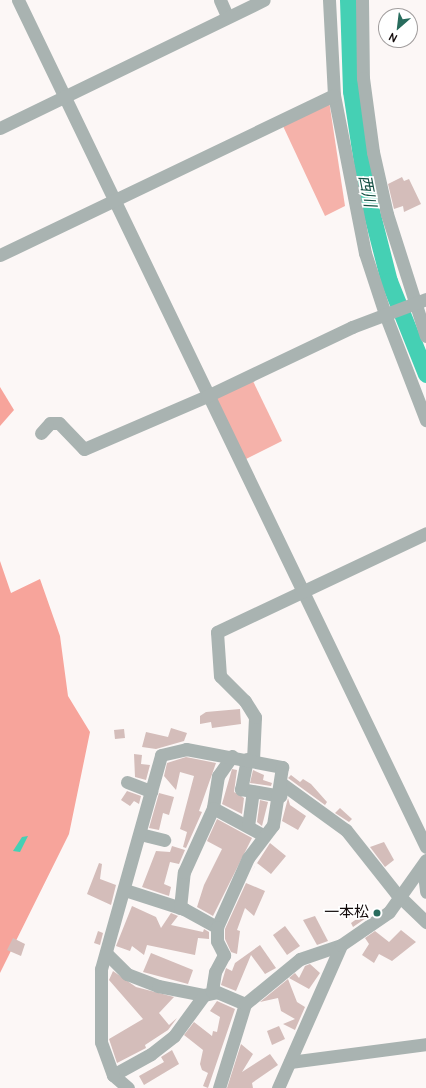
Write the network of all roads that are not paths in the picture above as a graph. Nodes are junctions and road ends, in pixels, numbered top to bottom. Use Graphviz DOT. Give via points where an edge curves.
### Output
graph roads {
  1 [pos="18,0"];
  2 [pos="220,0"];
  3 [pos="264,0"];
  4 [pos="329,0"];
  5 [pos="362,0"];
  6 [pos="227,16"];
  7 [pos="334,95"];
  8 [pos="65,96"];
  9 [pos="0,128"];
  10 [pos="114,201"];
  11 [pos="0,255"];
  12 [pos="421,302"];
  13 [pos="384,314"];
  14 [pos="426,336"];
  15 [pos="207,396"];
  16 [pos="426,420"];
  17 [pos="40,433"];
  18 [pos="426,533"];
  19 [pos="301,591"];
  20 [pos="232,756"];
  21 [pos="250,759"];
  22 [pos="127,782"];
  23 [pos="280,790"];
  24 [pos="152,791"];
  25 [pos="254,791"];
  26 [pos="213,808"];
  27 [pos="248,826"];
  28 [pos="140,834"];
  29 [pos="264,835"];
  30 [pos="164,840"];
  31 [pos="426,847"];
  32 [pos="424,863"];
  33 [pos="125,890"];
  34 [pos="426,892"];
  35 [pos="401,897"];
  36 [pos="180,908"];
  37 [pos="426,922"];
  38 [pos="217,927"];
  39 [pos="341,945"];
  40 [pos="106,953"];
  41 [pos="208,994"];
  42 [pos="245,1004"];
  43 [pos="426,1044"];
  44 [pos="290,1062"];
  45 [pos="113,1075"];
  46 [pos="128,1088"];
  47 [pos="219,1088"];
  48 [pos="278,1088"];
  1 -- 8 [label="street"];
  2 -- 6 [label="street"];
  3 -- 6 [label="street"];
  4 -- 7 [label="street"];
  5 -- 12 [label="street" via="363,78 373,152 387,214"];
  6 -- 8 [label="street"];
  7 -- 10 [label="street"];
  7 -- 13 [label="street" via="366,253"];
  8 -- 9 [label="street"];
  8 -- 10 [label="street"];
  10 -- 11 [label="street"];
  10 -- 15 [label="street"];
  12 -- 13 [label="street"];
  12 -- 14 [label="street"];
  13 -- 15 [label="street"];
  13 -- 16 [label="street"];
  15 -- 17 [label="street" via="84,449 59,423 50,423"];
  15 -- 19 [label="street"];
  18 -- 19 [label="street"];
  19 -- 21 [label="street" via="217,632 220,676 245,701 255,717"];
  19 -- 31 [label="street"];
  20 -- 21 [label="street"];
  20 -- 24 [label="street" via="186,749 161,755"];
  20 -- 26 [label="street" via="218,776"];
  21 -- 23 [label="street" via="282,767"];
  21 -- 25 [label="street" via="241,788"];
  22 -- 24 [label="street"];
  23 -- 25 [label="street"];
  23 -- 29 [label="street" via="273,825"];
  23 -- 35 [label="street" via="346,830"];
  24 -- 28 [label="street"];
  25 -- 27 [label="street"];
  26 -- 27 [label="street"];
  26 -- 36 [label="street" via="184,872"];
  27 -- 29 [label="street"];
  28 -- 30 [label="street"];
  28 -- 33 [label="street"];
  29 -- 38 [label="street" via="248,858"];
  32 -- 34 [label="street"];
  32 -- 35 [label="street"];
  33 -- 36 [label="street"];
  33 -- 40 [label="street"];
  35 -- 37 [label="street"];
  35 -- 39 [label="street" via="389,912"];
  36 -- 38 [label="street"];
  38 -- 41 [label="street" via="217,942 224,955 214,972"];
  39 -- 42 [label="street" via="300,959"];
  39 -- 44 [label="street"];
  40 -- 41 [label="street" via="127,974 158,986"];
  40 -- 45 [label="street" via="101,969 102,1042"];
  41 -- 42 [label="street" via="226,994"];
  41 -- 45 [label="street" via="174,1036 151,1054"];
  42 -- 47 [label="street"];
  43 -- 44 [label="street"];
  44 -- 48 [label="street"];
  45 -- 46 [label="street"];
}
